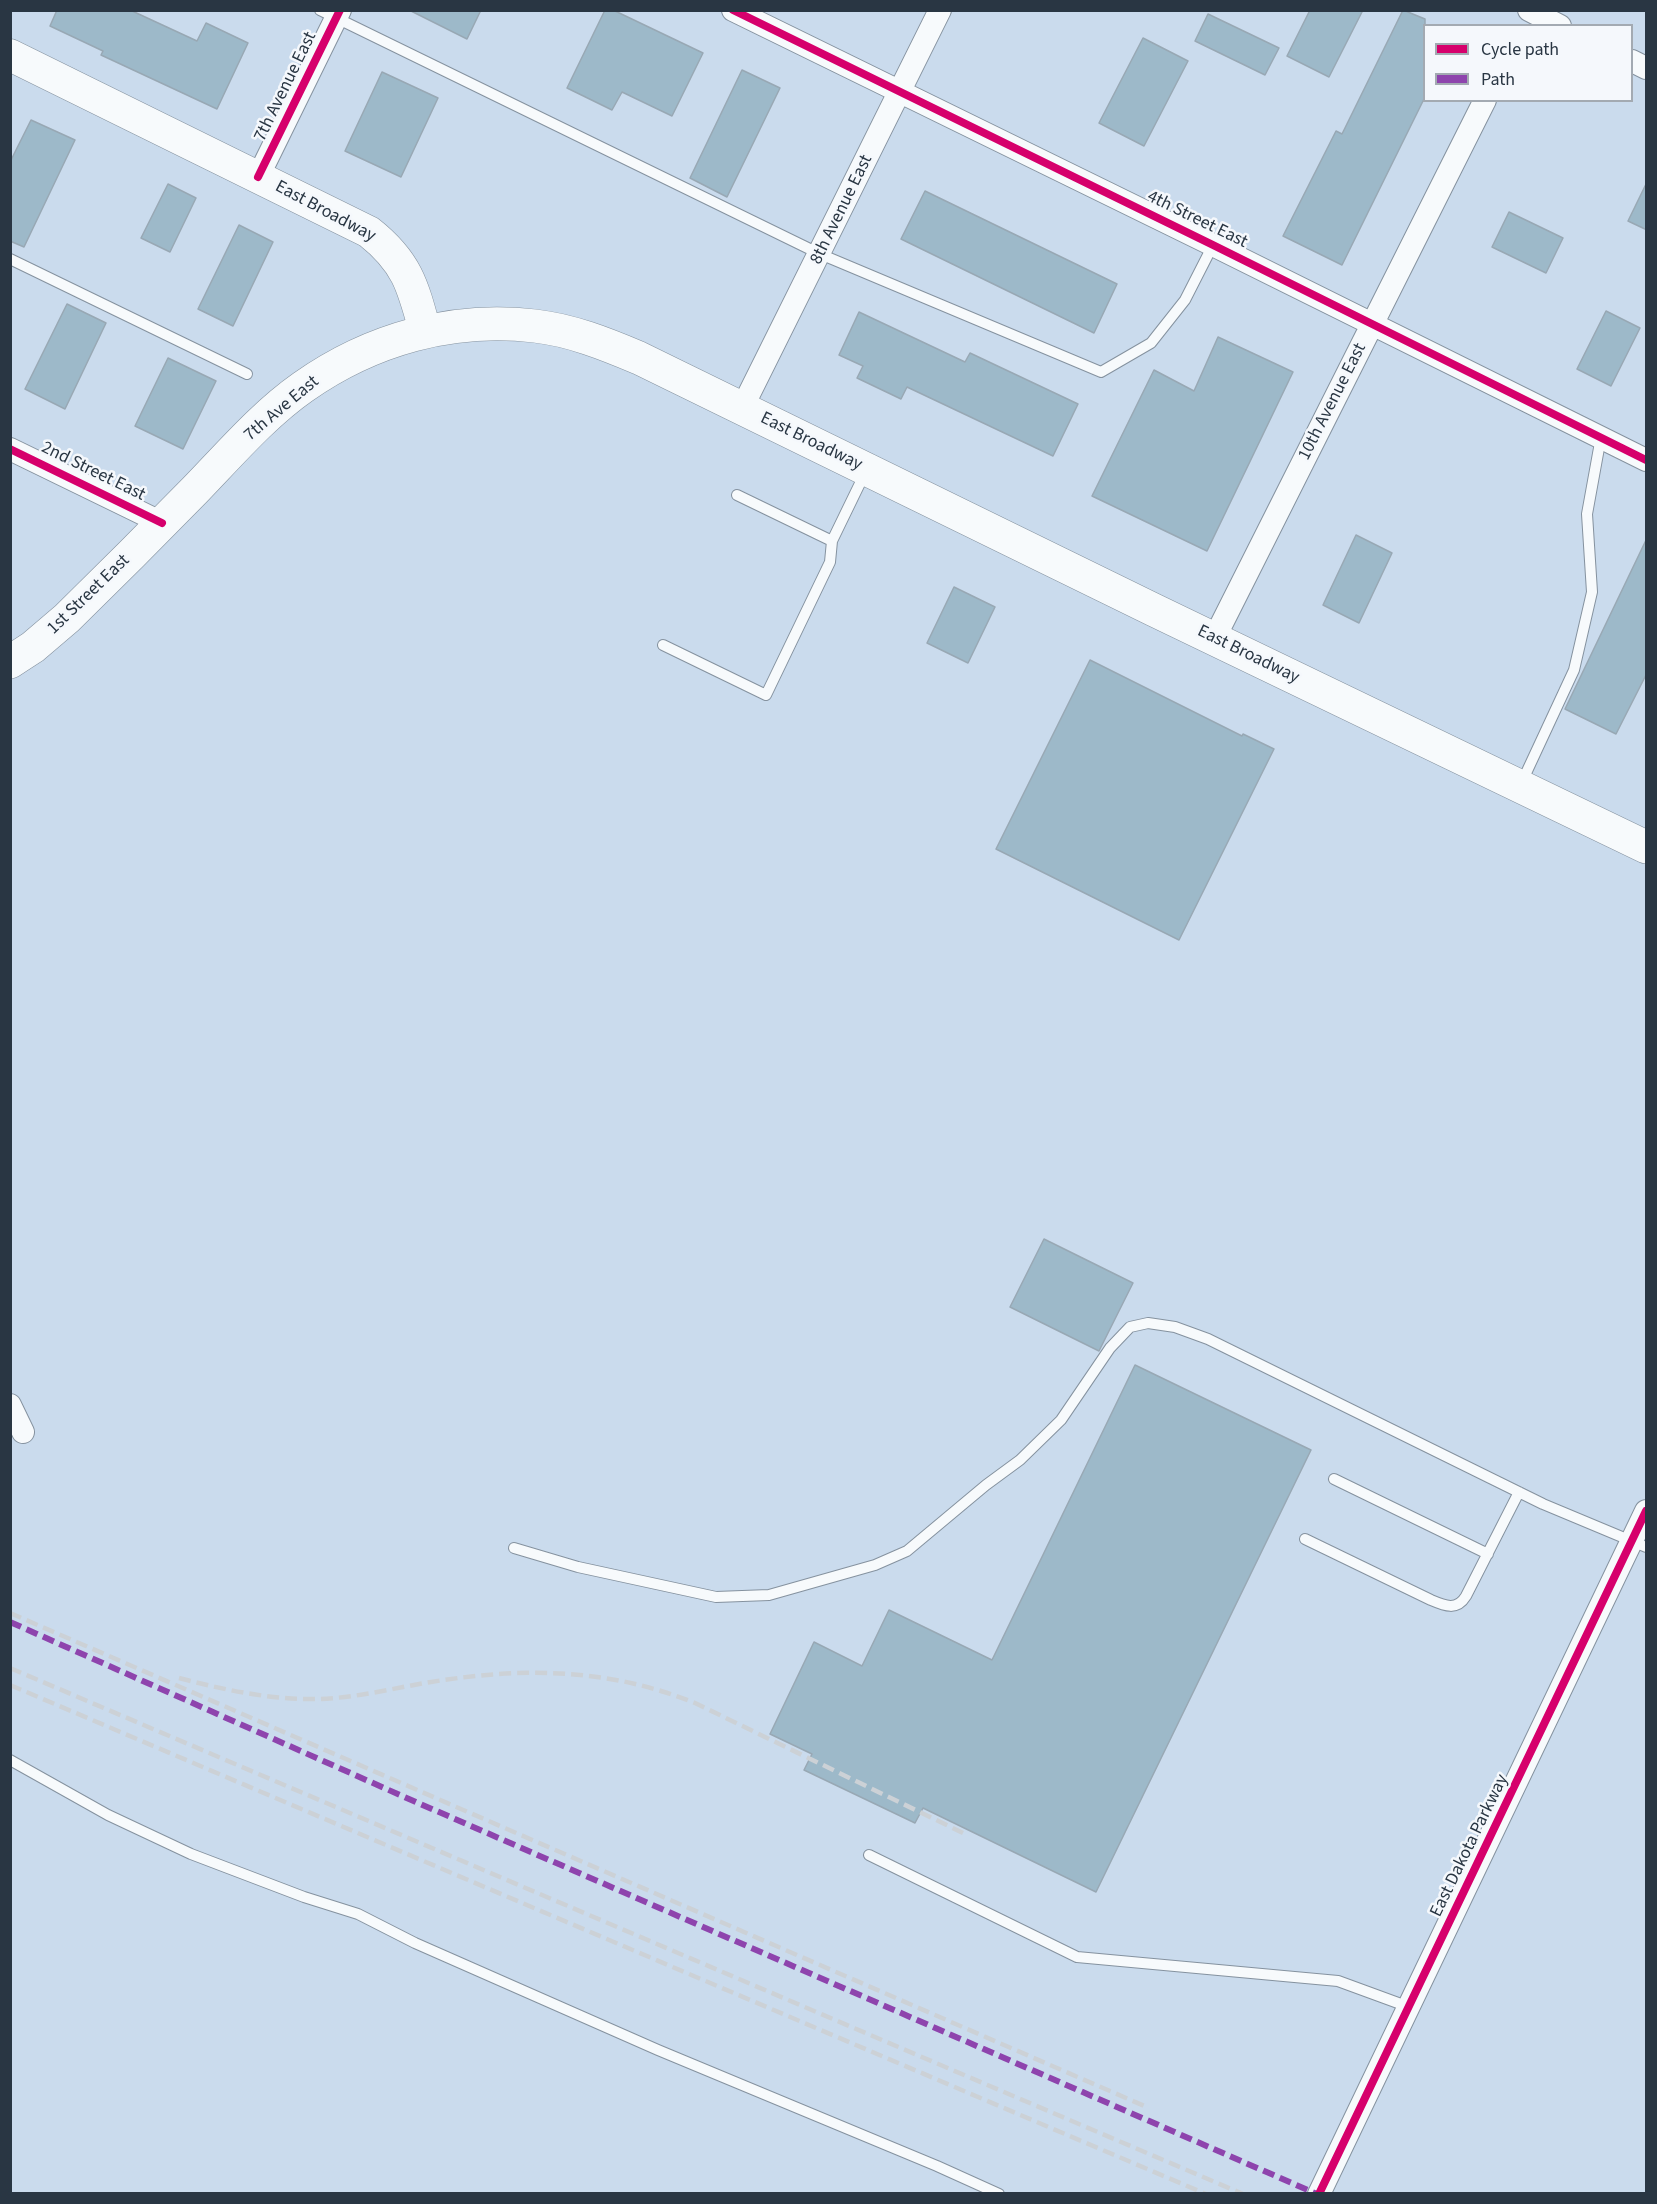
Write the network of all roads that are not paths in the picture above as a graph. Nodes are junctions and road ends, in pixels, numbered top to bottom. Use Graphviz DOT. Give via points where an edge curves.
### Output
graph roads {
  1 [pos="733,10"];
  2 [pos="940,10"];
  3 [pos="1529,11"];
  4 [pos="332,13"];
  5 [pos="1556,24"];
  6 [pos="10,55"];
  7 [pos="1633,61"];
  8 [pos="1647,68"];
  9 [pos="900,92"];
  10 [pos="1484,102"];
  11 [pos="258,177"];
  12 [pos="1213,244"];
  13 [pos="820,254"];
  14 [pos="10,259"];
  15 [pos="1373,324"];
  16 [pos="425,331"];
  17 [pos="247,374"];
  18 [pos="742,408"];
  19 [pos="1601,437"];
  20 [pos="10,448"];
  21 [pos="1647,460"];
  22 [pos="867,470"];
  23 [pos="737,495"];
  24 [pos="162,523"];
  25 [pos="832,541"];
  26 [pos="1214,639"];
  27 [pos="663,645"];
  28 [pos="10,662"];
  29 [pos="1520,787"];
  30 [pos="1647,847"];
  31 [pos="10,1405"];
  32 [pos="23,1432"];
  33 [pos="1334,1479"];
  34 [pos="1519,1492"];
  35 [pos="1647,1512"];
  36 [pos="1305,1539"];
  37 [pos="1640,1544"];
  38 [pos="514,1548"];
  39 [pos="1488,1554"];
  40 [pos="10,1760"];
  41 [pos="869,1855"];
  42 [pos="1408,2007"];
  43 [pos="999,2193"];
  44 [pos="1319,2193"];
  1 -- 9 [label="street, 4th Street East"];
  2 -- 9 [label="street, 8th Avenue East"];
  3 -- 5 [label="street"];
  4 -- 11 [label="street, 7th Avenue East"];
  4 -- 13 [label="lane"];
  6 -- 11 [label="main road, East Broadway"];
  7 -- 8 [label="street"];
  9 -- 12 [label="street, 4th Street East"];
  9 -- 13 [label="street, 8th Avenue East"];
  10 -- 15 [label="street, 10th Avenue East"];
  11 -- 16 [label="main road, East Broadway" via="369,232 384,244 407,274"];
  12 -- 13 [label="lane" via="1185,300 1150,343 1101,372"];
  12 -- 15 [label="street, 4th Street East"];
  13 -- 18 [label="street, 8th Avenue East"];
  14 -- 17 [label="lane"];
  15 -- 19 [label="street, 4th Street East"];
  15 -- 26 [label="street, 10th Avenue East"];
  16 -- 18 [label="main road, East Broadway" via="496,324 536,326 572,334 639,358"];
  16 -- 24 [label="main road, 7th Ave East" via="360,355 303,387 256,428"];
  18 -- 22 [label="main road, East Broadway"];
  19 -- 21 [label="street, 4th Street East"];
  19 -- 29 [label="lane" via="1587,514 1592,592 1574,669"];
  20 -- 24 [label="street, 2nd Street East"];
  22 -- 25 [label="lane"];
  22 -- 26 [label="main road, East Broadway"];
  23 -- 25 [label="lane"];
  24 -- 28 [label="main road, 1st Street East" via="67,618"];
  25 -- 27 [label="lane" via="830,562 766,695"];
  26 -- 29 [label="main road, East Broadway"];
  29 -- 30 [label="main road, East Broadway"];
  31 -- 32 [label="street"];
  33 -- 39 [label="lane"];
  34 -- 37 [label="lane"];
  34 -- 38 [label="lane" via="1208,1339 1149,1323 1130,1328 1110,1348 1061,1420 1020,1460 907,1551 875,1565 769,1595 716,1597 578,1567"];
  34 -- 39 [label="lane"];
  35 -- 37 [label="street, East Dakota Parkway"];
  36 -- 39 [label="lane" via="1446,1606 1462,1603"];
  37 -- 42 [label="street, East Dakota Parkway"];
  40 -- 43 [label="lane" via="108,1815 191,1854 358,1914 658,2050"];
  41 -- 42 [label="lane" via="1077,1957 1338,1981"];
  42 -- 44 [label="street, East Dakota Parkway"];
}
